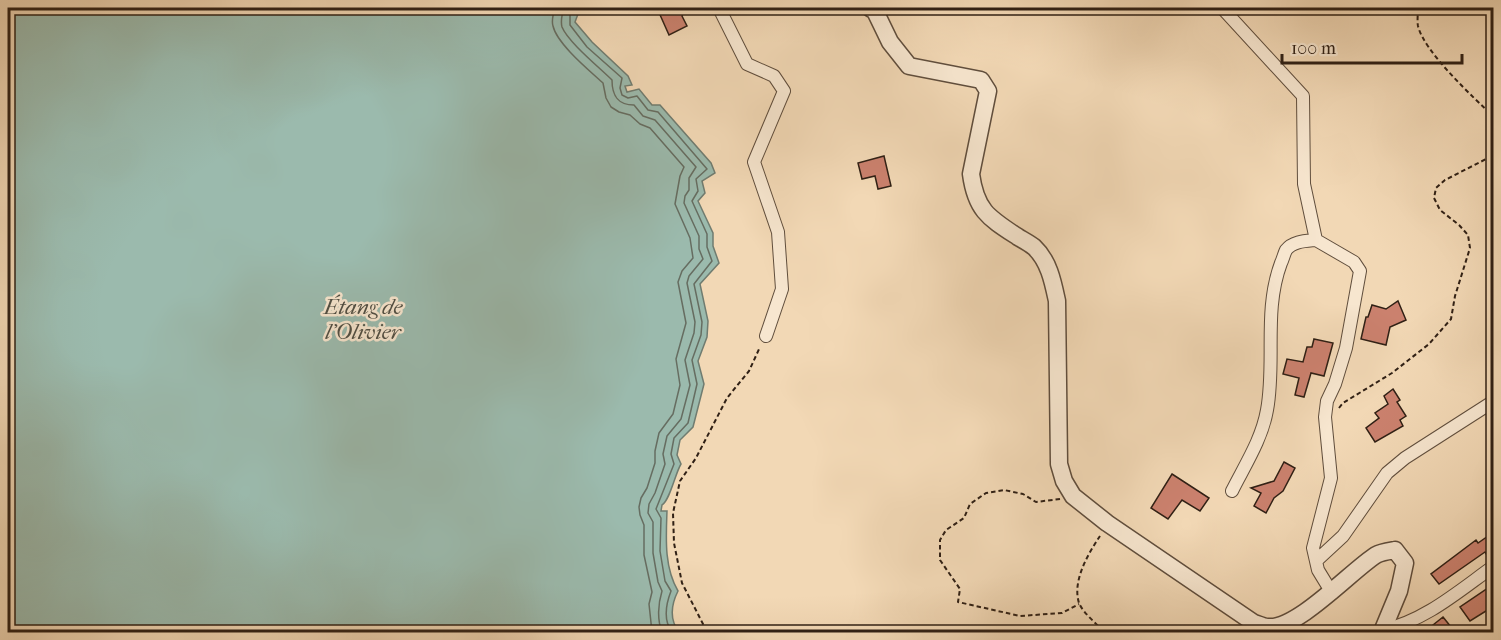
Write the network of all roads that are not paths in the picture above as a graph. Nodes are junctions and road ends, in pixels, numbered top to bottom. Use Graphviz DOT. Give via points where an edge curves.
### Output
graph roads {
  1 [pos="719,8"];
  2 [pos="870,8"];
  3 [pos="1223,9"];
  4 [pos="1316,240"];
  5 [pos="766,336"];
  6 [pos="1494,401"];
  7 [pos="1232,491"];
  8 [pos="1316,561"];
  9 [pos="1494,566"];
  10 [pos="1332,593"];
  11 [pos="1383,631"];
  1 -- 5 [label="street" via="747,64 774,76 784,91 754,162 778,232 782,289"];
  2 -- 10 [label="street" via="909,66 981,80 988,91 971,174 973,186 977,203 992,220 1034,248 1052,276 1057,301 1059,464 1073,496 1254,623 1280,626"];
  3 -- 4 [label="street" via="1303,96 1304,184"];
  4 -- 7 [label="street" via="1297,242 1287,249 1276,277 1267,409 1261,433"];
  4 -- 8 [label="street" via="1354,262 1360,271 1346,348 1327,401 1331,478 1313,548"];
  6 -- 8 [label="street" via="1387,473 1343,536"];
  8 -- 10 [label="street"];
  9 -- 11 [label="street" via="1422,615"];
  10 -- 11 [label="street" via="1378,553 1395,550 1406,563"];
}
